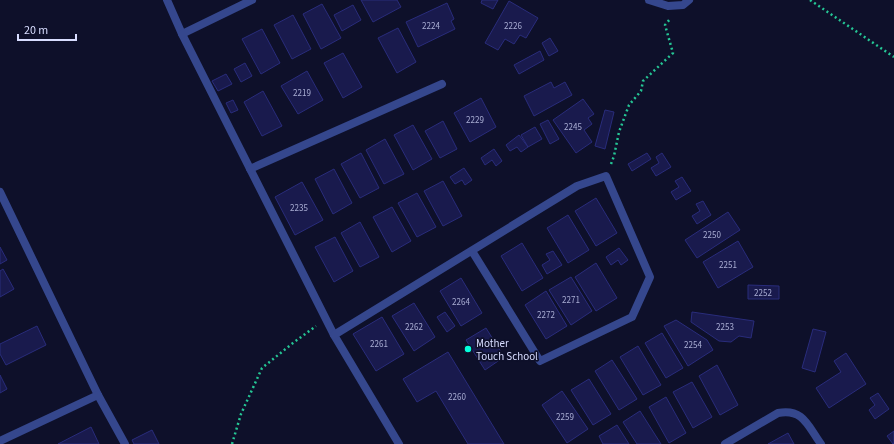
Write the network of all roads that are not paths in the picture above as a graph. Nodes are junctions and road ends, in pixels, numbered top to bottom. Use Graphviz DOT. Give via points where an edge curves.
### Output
graph roads {
  1 [pos="167,0"];
  2 [pos="252,0"];
  3 [pos="649,0"];
  4 [pos="686,3"];
  5 [pos="182,34"];
  6 [pos="442,84"];
  7 [pos="250,169"];
  8 [pos="0,192"];
  9 [pos="472,251"];
  10 [pos="334,335"];
  11 [pos="98,395"];
  12 [pos="0,441"];
  13 [pos="125,444"];
  14 [pos="399,444"];
  15 [pos="725,444"];
  16 [pos="821,444"];
  1 -- 5 [label="street"];
  2 -- 5 [label="street"];
  3 -- 4 [label="street" via="668,6"];
  5 -- 7 [label="street"];
  6 -- 7 [label="street"];
  7 -- 10 [label="street"];
  8 -- 11 [label="street"];
  9 -- 9 [label="street" via="577,186 606,176 650,277 632,317 540,361"];
  9 -- 10 [label="street"];
  10 -- 14 [label="street"];
  11 -- 12 [label="street"];
  11 -- 13 [label="street"];
  15 -- 16 [label="street" via="778,413 787,411 801,416"];
}
